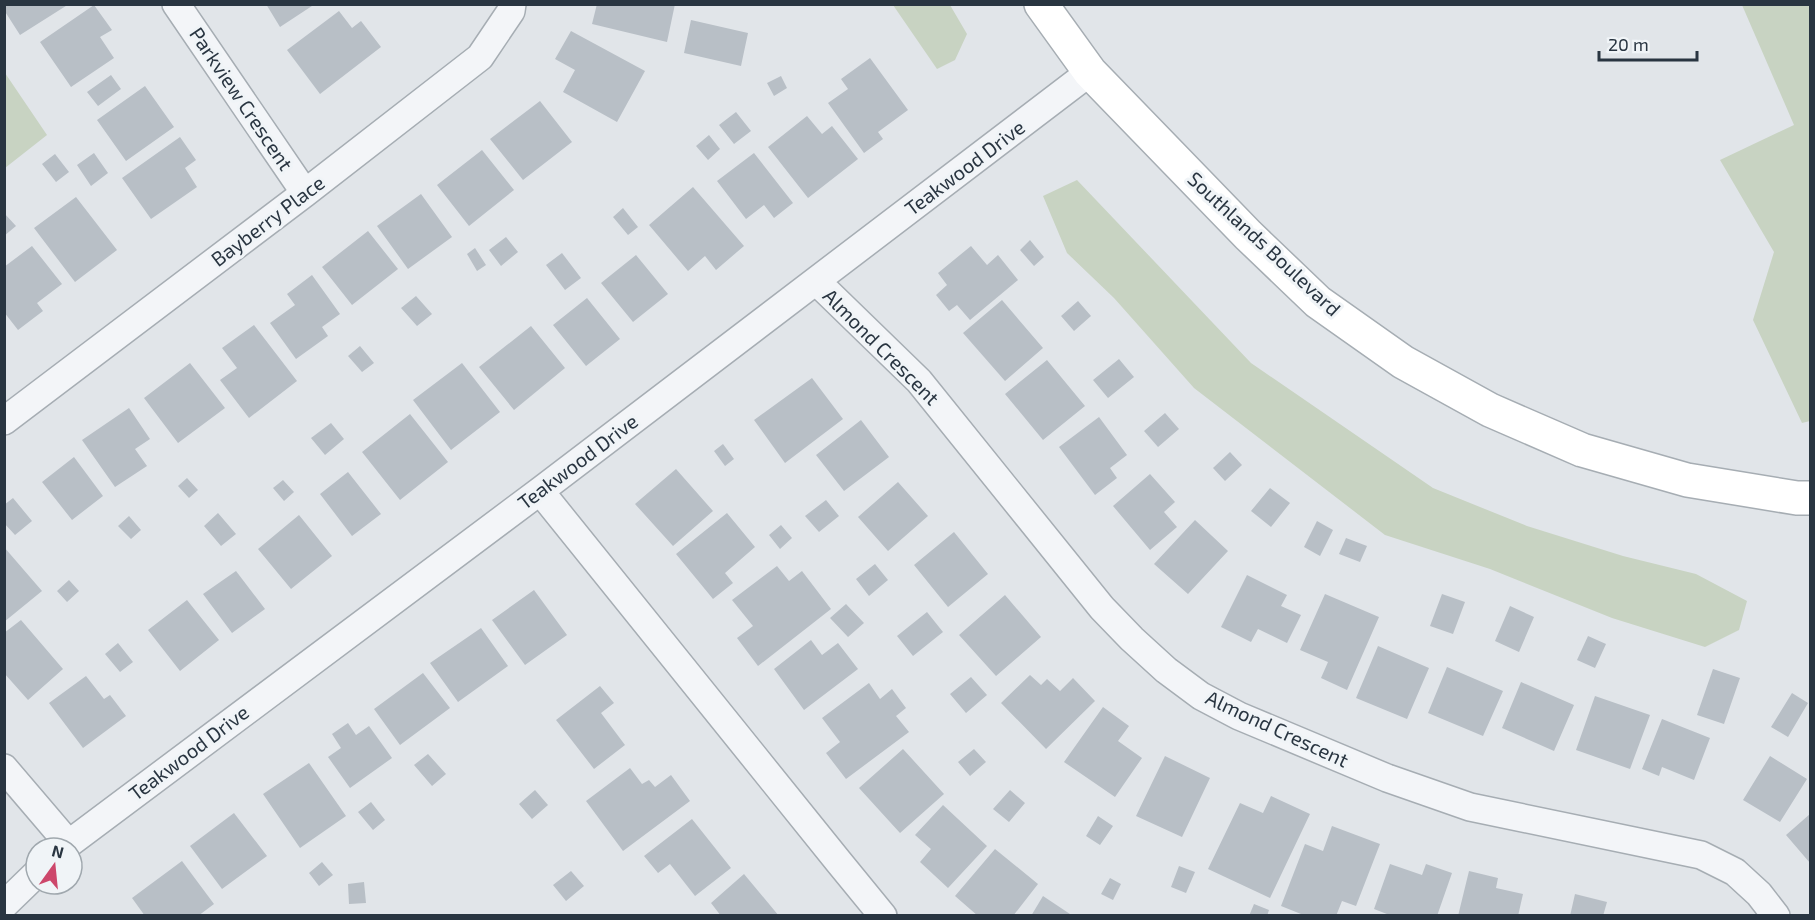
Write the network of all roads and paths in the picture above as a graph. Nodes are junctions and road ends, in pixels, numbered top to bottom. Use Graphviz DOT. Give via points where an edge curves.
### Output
graph roads {
  1 [pos="176,4"];
  2 [pos="512,4"];
  3 [pos="1041,4"];
  4 [pos="1090,72"];
  5 [pos="305,193"];
  6 [pos="816,281"];
  7 [pos="4,421"];
  8 [pos="540,490"];
  9 [pos="1810,498"];
  10 [pos="4,768"];
  11 [pos="57,836"];
  12 [pos="78,836"];
  13 [pos="24,886"];
  14 [pos="4,905"];
  15 [pos="883,915"];
  16 [pos="1776,915"];
  1 -- 5 [label="street, Parkview Crescent"];
  2 -- 5 [label="street, Bayberry Place" via="480,57"];
  3 -- 4 [label="main road, Southlands Boulevard"];
  4 -- 6 [label="street, Teakwood Drive"];
  4 -- 9 [label="main road, Southlands Boulevard" via="1318,302 1403,362 1490,410 1582,450 1687,480"];
  5 -- 7 [label="street, Bayberry Place"];
  6 -- 8 [label="street, Teakwood Drive"];
  6 -- 16 [label="street, Almond Crescent" via="919,381 1102,608 1166,670 1201,696 1376,774 1470,807 1701,855 1735,872"];
  8 -- 12 [label="street, Teakwood Drive"];
  8 -- 15 [label="street"];
  10 -- 11 [label="street"];
  13 -- 14 [label="street"];
}
